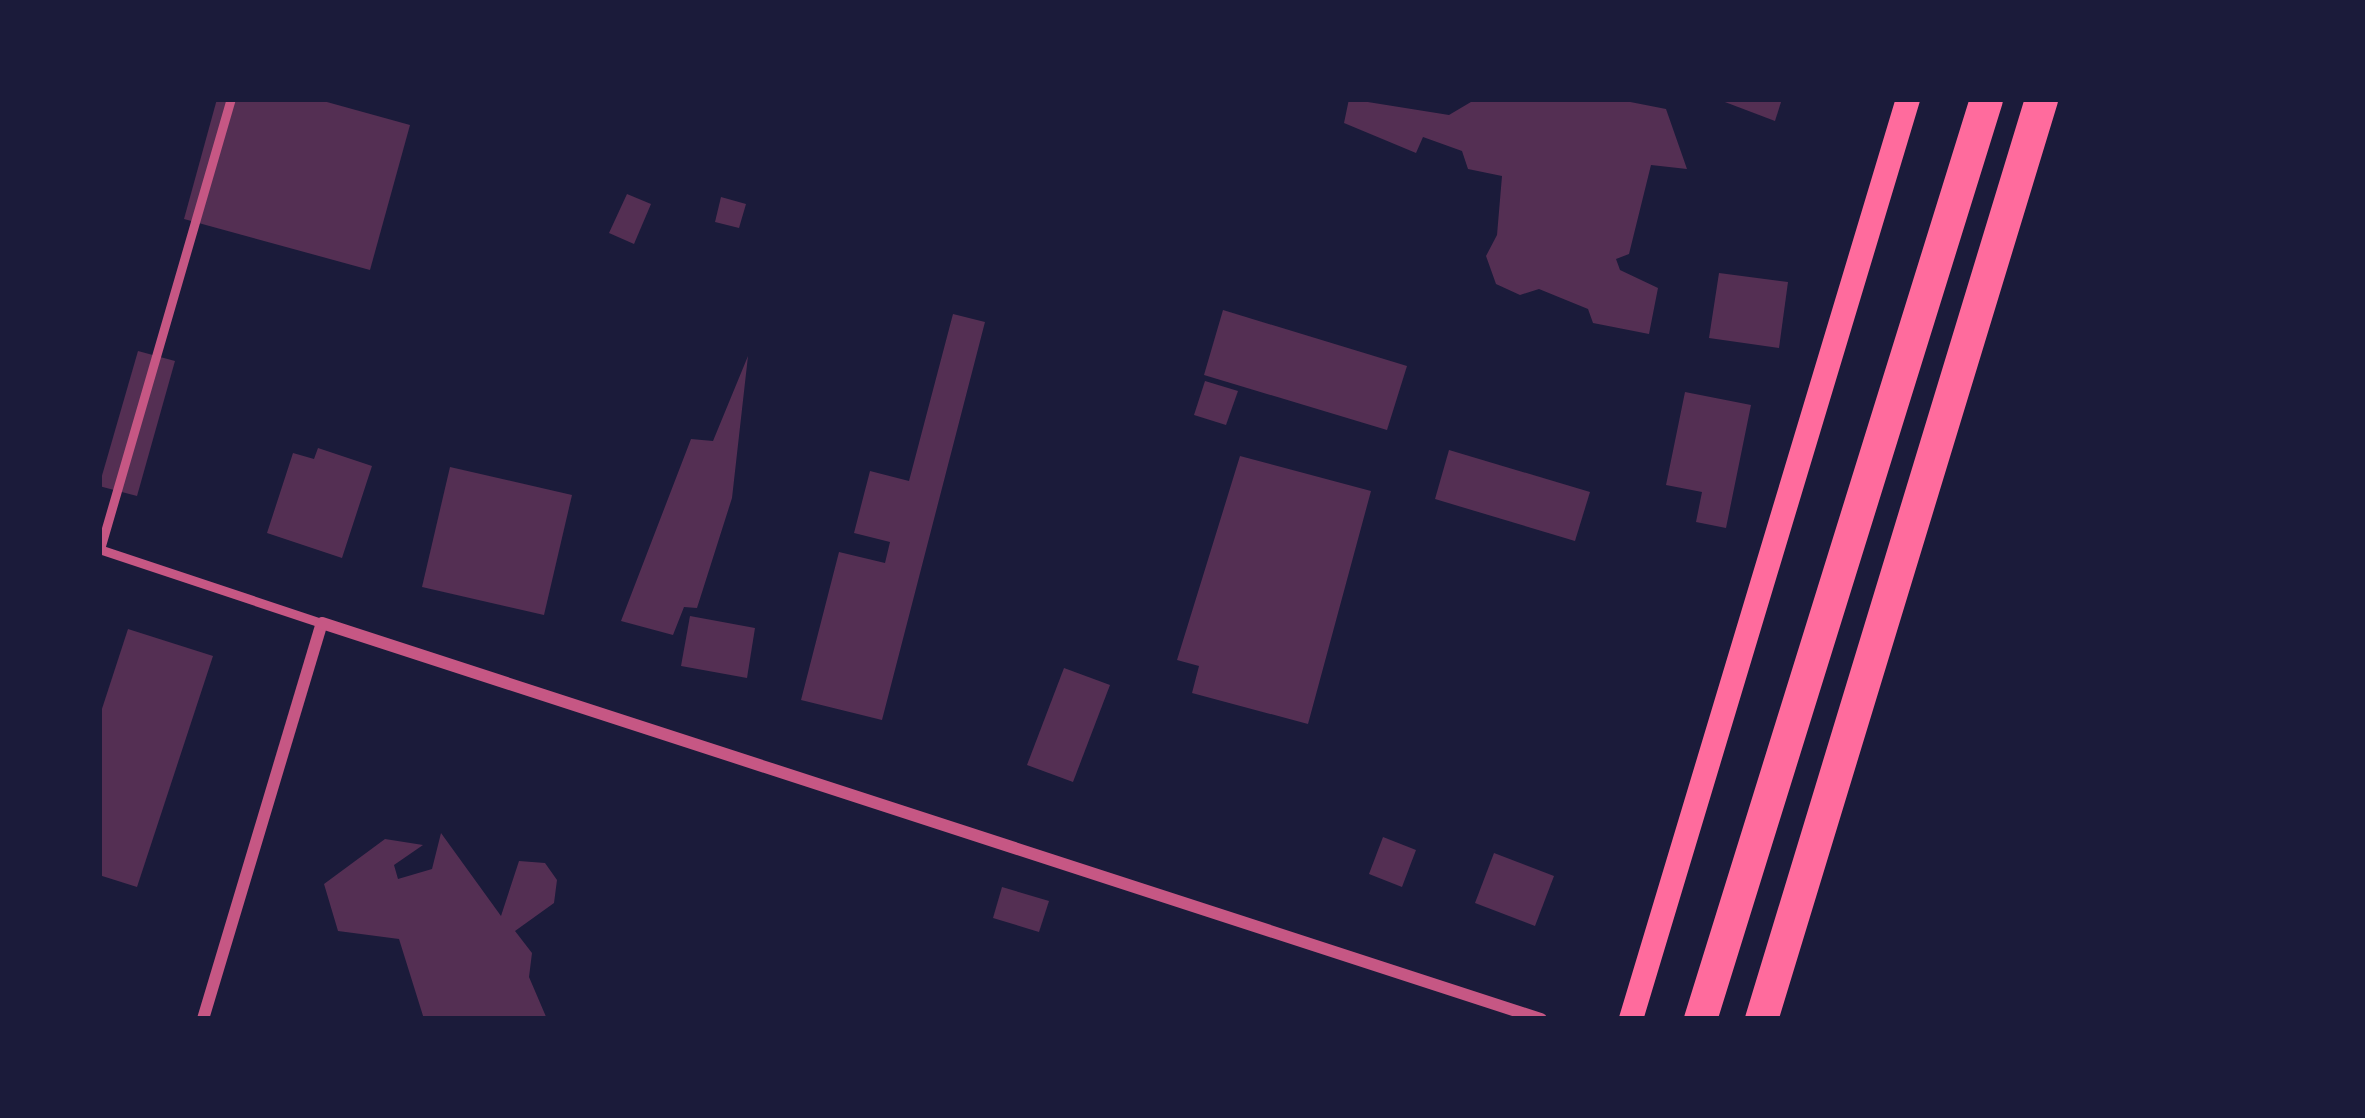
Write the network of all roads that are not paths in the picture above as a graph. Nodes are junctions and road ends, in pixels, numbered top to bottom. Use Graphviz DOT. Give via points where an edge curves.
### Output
graph roads {
  1 [pos="231,99"];
  2 [pos="1907,99"];
  3 [pos="1985,99"];
  4 [pos="2042,99"];
  5 [pos="100,549"];
  6 [pos="322,623"];
  7 [pos="203,1019"];
  8 [pos="1541,1019"];
  9 [pos="1631,1019"];
  10 [pos="1700,1019"];
  11 [pos="1761,1019"];
  1 -- 5 [label="lane"];
  2 -- 9 [label="main road"];
  3 -- 10 [label="highway"];
  4 -- 11 [label="highway"];
  5 -- 6 [label="lane"];
  6 -- 7 [label="street"];
  6 -- 8 [label="street"];
}
